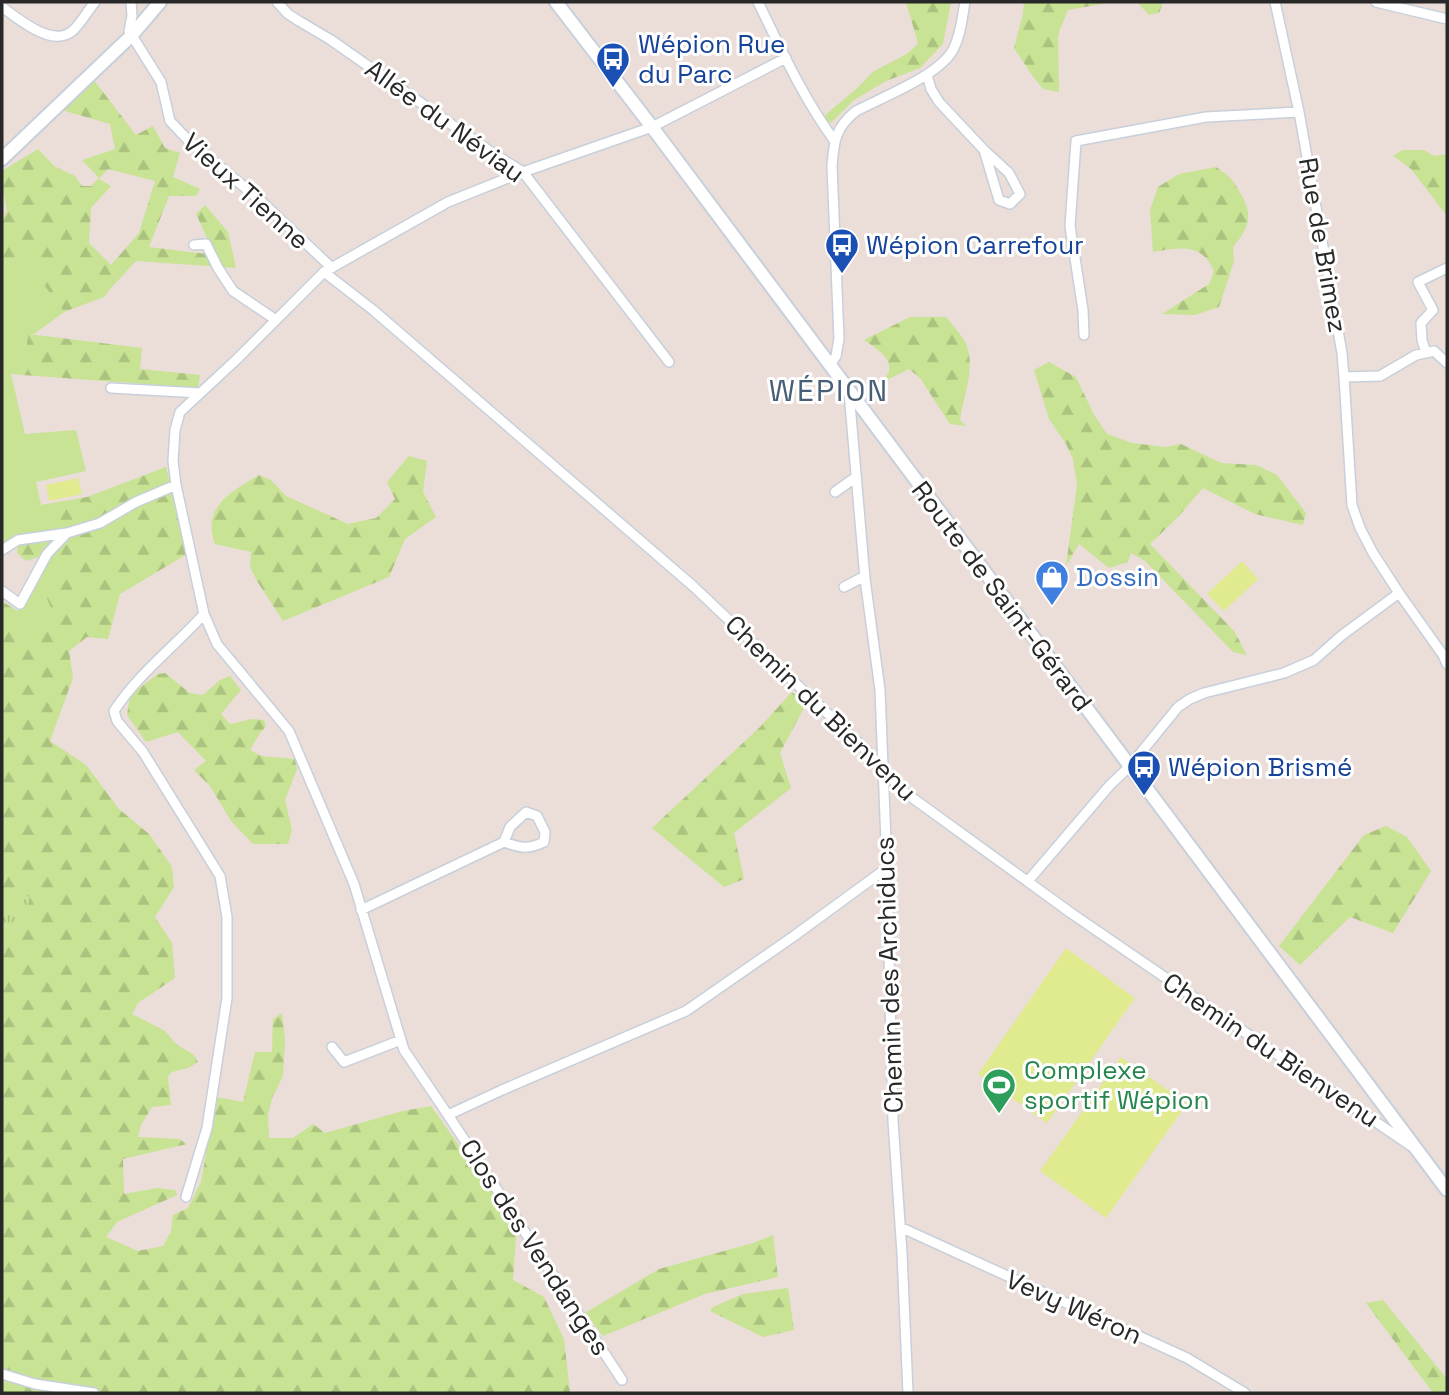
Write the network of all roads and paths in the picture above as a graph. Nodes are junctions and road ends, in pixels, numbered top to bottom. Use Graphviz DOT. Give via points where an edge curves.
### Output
graph roads {
  1 [pos="95,2"];
  2 [pos="131,2"];
  3 [pos="160,2"];
  4 [pos="277,2"];
  5 [pos="556,2"];
  6 [pos="758,2"];
  7 [pos="965,2"];
  8 [pos="1275,2"];
  9 [pos="1376,2"];
  10 [pos="2,7"];
  11 [pos="1447,19"];
  12 [pos="131,36"];
  13 [pos="786,58"];
  14 [pos="927,75"];
  15 [pos="1299,112"];
  16 [pos="652,127"];
  17 [pos="834,141"];
  18 [pos="984,150"];
  19 [pos="2,159"];
  20 [pos="523,172"];
  21 [pos="194,246"];
  22 [pos="1447,268"];
  23 [pos="328,270"];
  24 [pos="276,320"];
  25 [pos="1084,335"];
  26 [pos="1426,353"];
  27 [pos="669,362"];
  28 [pos="1447,363"];
  29 [pos="830,366"];
  30 [pos="1344,377"];
  31 [pos="111,388"];
  32 [pos="848,390"];
  33 [pos="200,393"];
  34 [pos="856,477"];
  35 [pos="176,485"];
  36 [pos="835,492"];
  37 [pos="67,533"];
  38 [pos="2,550"];
  39 [pos="865,576"];
  40 [pos="844,587"];
  41 [pos="2,591"];
  42 [pos="1399,593"];
  43 [pos="204,614"];
  44 [pos="1447,664"];
  45 [pos="1129,766"];
  46 [pos="882,768"];
  47 [pos="504,842"];
  48 [pos="887,868"];
  49 [pos="1028,881"];
  50 [pos="362,910"];
  51 [pos="401,1040"];
  52 [pos="332,1046"];
  53 [pos="448,1115"];
  54 [pos="1418,1151"];
  55 [pos="1447,1190"];
  56 [pos="186,1197"];
  57 [pos="900,1227"];
  58 [pos="2,1374"];
  59 [pos="622,1380"];
  60 [pos="94,1393"];
  61 [pos="908,1393"];
  62 [pos="1245,1393"];
  1 -- 10 [label="street" via="72,32 63,36 43,34"];
  2 -- 12 [label="street"];
  3 -- 12 [label="main road"];
  4 -- 20 [label="street, Allée du Néviau"];
  5 -- 16 [label="main road, Route de Saint-Gérard"];
  6 -- 13 [label="street"];
  7 -- 14 [label="street" via="953,49"];
  8 -- 15 [label="street, Rue de Brimez"];
  9 -- 11 [label="street"];
  12 -- 19 [label="main road"];
  12 -- 23 [label="street, Vieux Tienne" via="161,82 170,121 261,201"];
  13 -- 16 [label="street, Clos des Vendanges"];
  13 -- 17 [label="street"];
  14 -- 17 [label="street" via="856,111"];
  14 -- 18 [label="street" via="939,102"];
  15 -- 25 [label="street" via="1206,117 1076,142 1070,226"];
  15 -- 30 [label="street, Rue de Brimez"];
  16 -- 20 [label="street, Clos des Vendanges"];
  16 -- 29 [label="main road, Route de Saint-Gérard"];
  17 -- 29 [label="street" via="838,339"];
  18 -- 18 [label="street" via="1009,173 1020,194 1010,204 999,200"];
  20 -- 23 [label="street, Clos des Vendanges" via="448,202"];
  20 -- 27 [label="street, Allée du Néviau"];
  21 -- 24 [label="street" via="206,244 233,291"];
  22 -- 26 [label="street" via="1418,282 1433,310 1422,323"];
  23 -- 24 [label="street, Clos des Vendanges"];
  23 -- 46 [label="street, Chemin du Bienvenu" via="693,586"];
  24 -- 33 [label="street, Clos des Vendanges"];
  26 -- 28 [label="street" via="1434,351"];
  26 -- 30 [label="street" via="1380,376"];
  29 -- 32 [label="main road, Route de Saint-Gérard"];
  30 -- 42 [label="street, Rue de Brimez" via="1352,505 1369,545"];
  31 -- 33 [label="street"];
  32 -- 34 [label="street, Chemin des Archiducs"];
  32 -- 45 [label="main road, Route de Saint-Gérard"];
  33 -- 35 [label="street, Clos des Vendanges" via="180,412 175,430"];
  34 -- 36 [label="street"];
  34 -- 39 [label="street, Chemin des Archiducs"];
  35 -- 37 [label="street" via="100,523"];
  35 -- 43 [label="street, Clos des Vendanges"];
  37 -- 38 [label="street" via="18,540"];
  37 -- 41 [label="street" via="47,554 20,604"];
  39 -- 40 [label="street"];
  39 -- 46 [label="street, Chemin des Archiducs" via="880,690"];
  42 -- 44 [label="street, Rue de Brimez"];
  42 -- 45 [label="street" via="1314,660 1190,699"];
  43 -- 50 [label="street, Clos des Vendanges" via="217,644 289,731"];
  43 -- 56 [label="street" via="128,690 114,711 220,876 227,917 227,998 207,1128"];
  45 -- 49 [label="street"];
  45 -- 54 [label="main road, Route de Saint-Gérard"];
  46 -- 48 [label="street, Chemin des Archiducs"];
  46 -- 49 [label="street, Chemin du Bienvenu" via="903,791"];
  47 -- 47 [label="street" via="510,827 526,812 537,816 545,832 544,842 533,847"];
  47 -- 50 [label="street"];
  48 -- 53 [label="street" via="685,1011"];
  48 -- 57 [label="street, Chemin des Archiducs"];
  49 -- 54 [label="street, Chemin du Bienvenu"];
  50 -- 51 [label="street, Clos des Vendanges"];
  51 -- 52 [label="street" via="344,1062"];
  51 -- 53 [label="street, Clos des Vendanges"];
  53 -- 59 [label="street, Clos des Vendanges"];
  54 -- 55 [label="main road, Route de Saint-Gérard"];
  57 -- 61 [label="street, Chemin des Archiducs"];
  57 -- 62 [label="street, Vevy Wéron" via="1187,1358"];
  58 -- 60 [label="street"];
}
